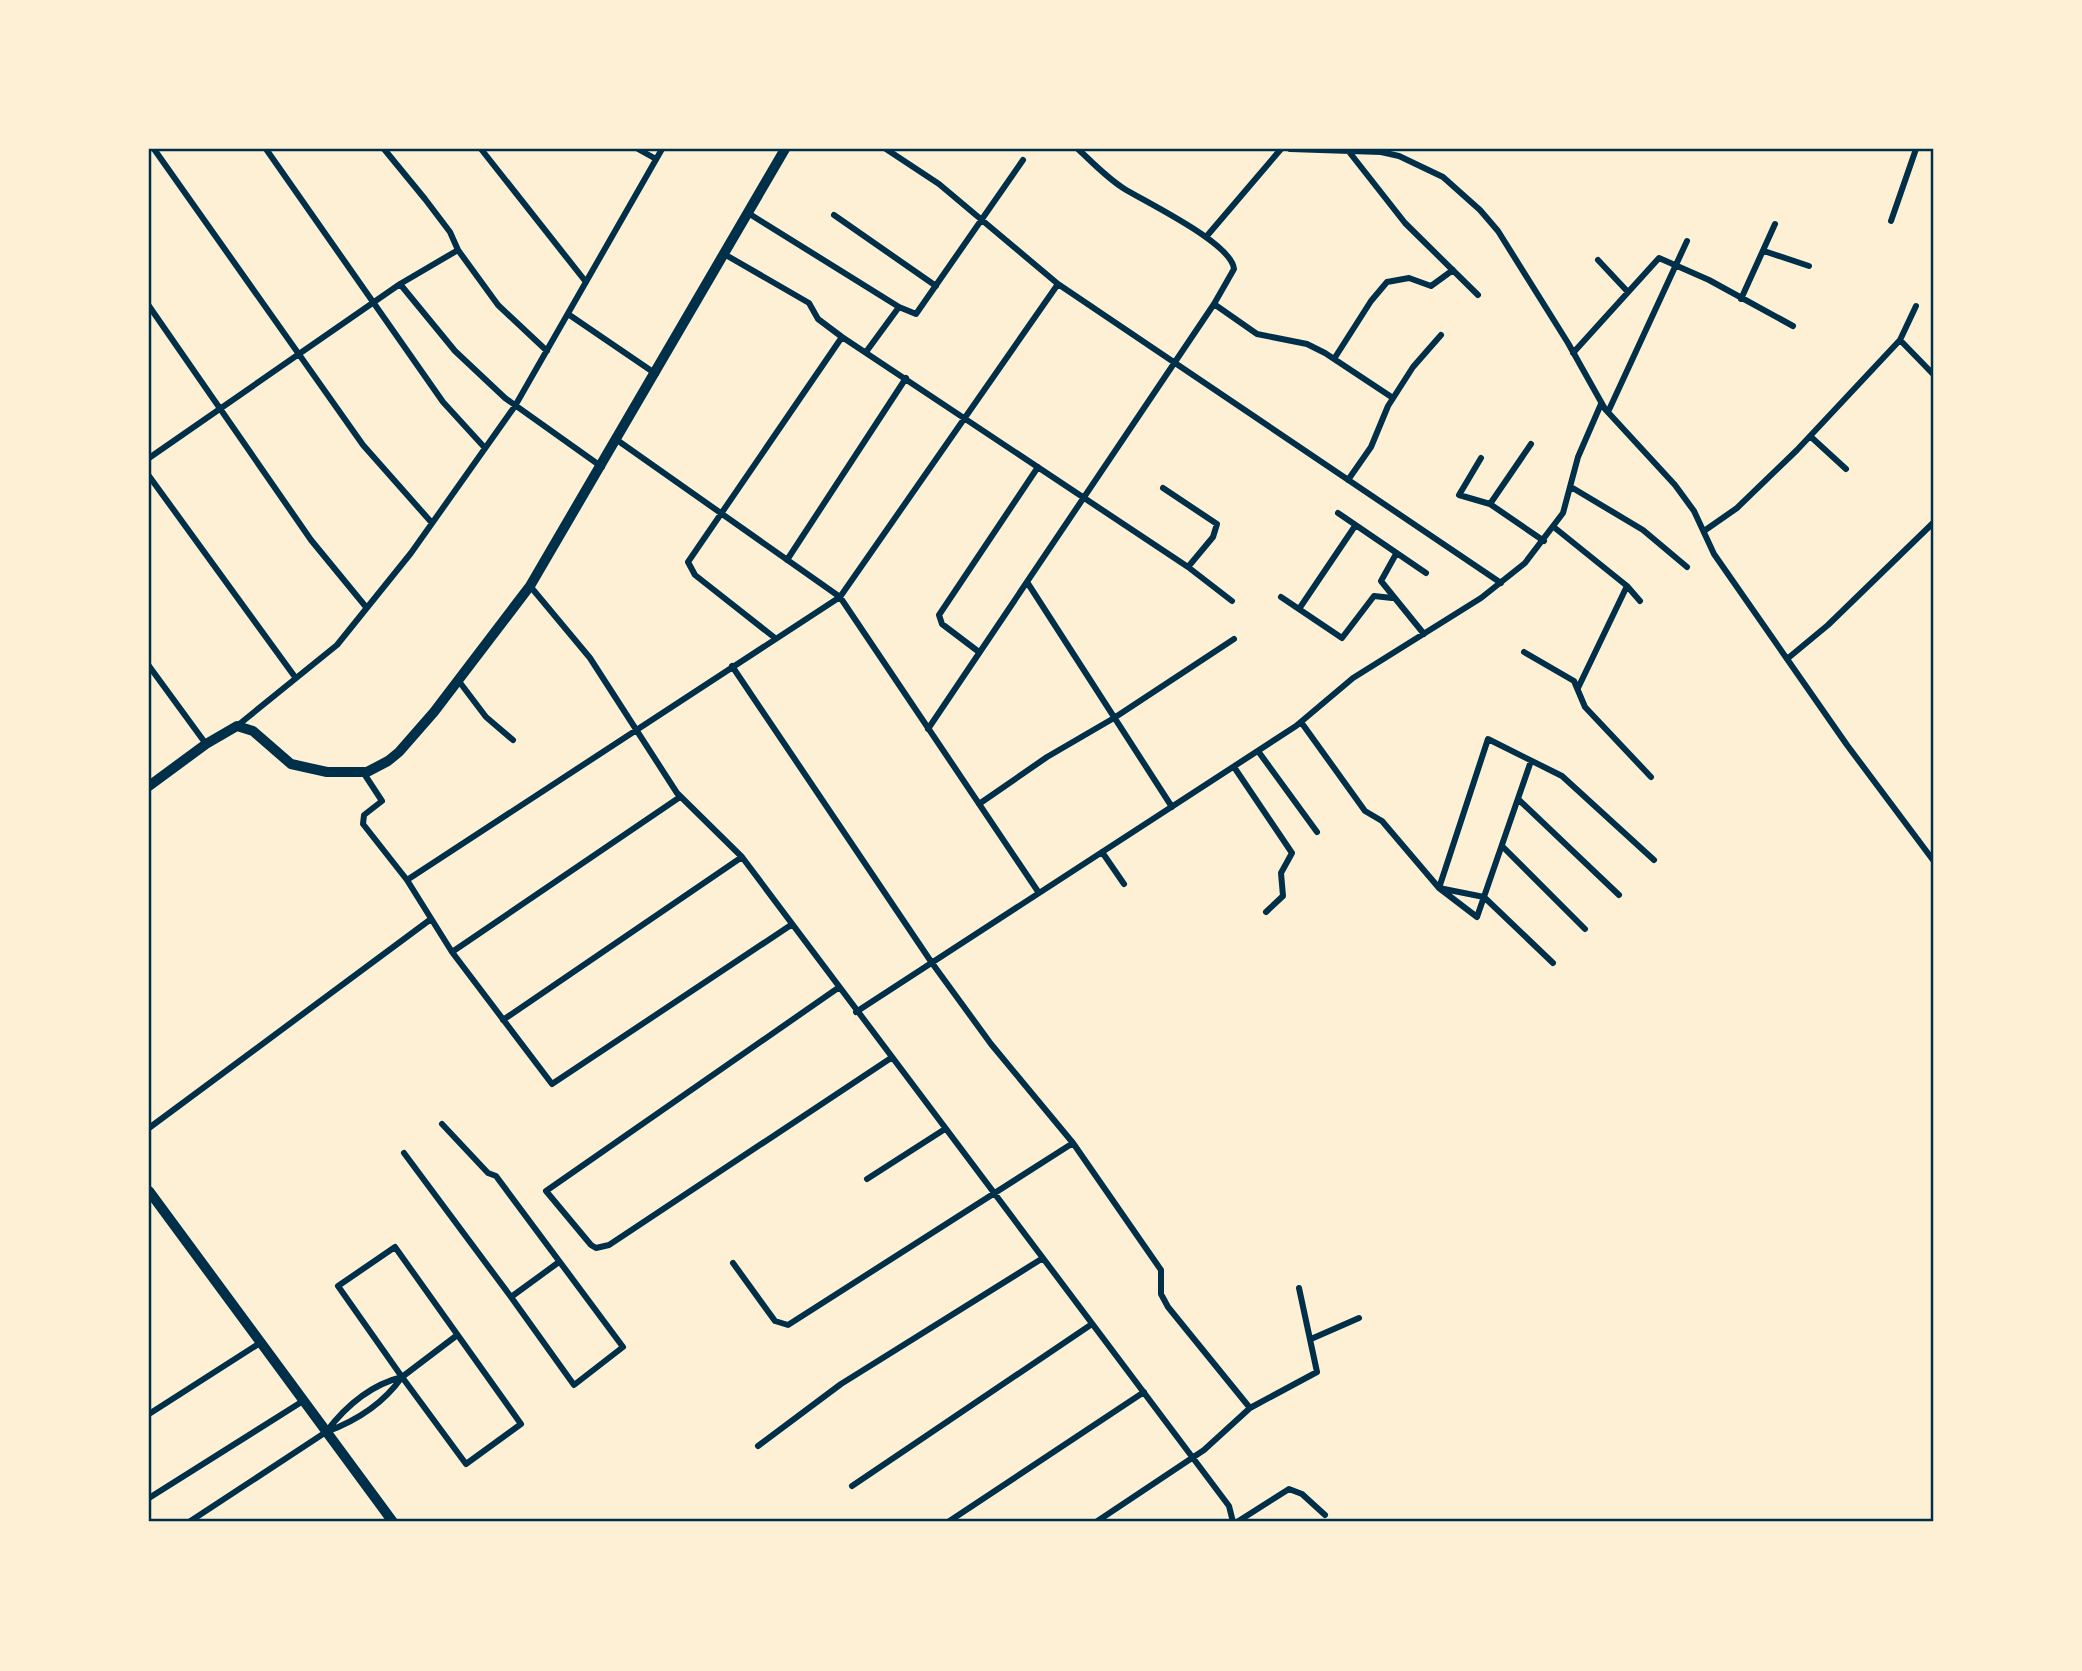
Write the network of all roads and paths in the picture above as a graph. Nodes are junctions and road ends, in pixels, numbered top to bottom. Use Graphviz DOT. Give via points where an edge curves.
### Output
graph roads {
  1 [pos="154,149"];
  2 [pos="266,149"];
  3 [pos="384,149"];
  4 [pos="481,149"];
  5 [pos="638,149"];
  6 [pos="662,149"];
  7 [pos="785,149"];
  8 [pos="886,149"];
  9 [pos="1078,149"];
  10 [pos="1282,149"];
  11 [pos="1290,149"];
  12 [pos="1916,149"];
  13 [pos="1377,150"];
  14 [pos="1350,153"];
  15 [pos="656,159"];
  16 [pos="1023,160"];
  17 [pos="748,213"];
  18 [pos="834,215"];
  19 [pos="983,221"];
  20 [pos="1891,221"];
  21 [pos="1775,224"];
  22 [pos="1206,237"];
  23 [pos="1687,241"];
  24 [pos="458,250"];
  25 [pos="1763,251"];
  26 [pos="724,254"];
  27 [pos="1598,260"];
  28 [pos="1677,265"];
  29 [pos="1809,266"];
  30 [pos="1453,270"];
  31 [pos="586,282"];
  32 [pos="1058,284"];
  33 [pos="400,285"];
  34 [pos="936,286"];
  35 [pos="1628,291"];
  36 [pos="1478,295"];
  37 [pos="1741,299"];
  38 [pos="374,302"];
  39 [pos="1214,304"];
  40 [pos="149,306"];
  41 [pos="1916,306"];
  42 [pos="899,307"];
  43 [pos="568,314"];
  44 [pos="1793,326"];
  45 [pos="1441,335"];
  46 [pos="842,337"];
  47 [pos="1900,340"];
  48 [pos="547,351"];
  49 [pos="866,352"];
  50 [pos="301,353"];
  51 [pos="1573,353"];
  52 [pos="1334,359"];
  53 [pos="1174,363"];
  54 [pos="656,374"];
  55 [pos="1933,374"];
  56 [pos="906,378"];
  57 [pos="1393,398"];
  58 [pos="1601,404"];
  59 [pos="515,406"];
  60 [pos="221,408"];
  61 [pos="1608,412"];
  62 [pos="966,419"];
  63 [pos="1810,436"];
  64 [pos="617,440"];
  65 [pos="1531,444"];
  66 [pos="485,448"];
  67 [pos="149,458"];
  68 [pos="1481,458"];
  69 [pos="602,467"];
  70 [pos="1038,467"];
  71 [pos="1846,469"];
  72 [pos="149,476"];
  73 [pos="1348,480"];
  74 [pos="1571,487"];
  75 [pos="1163,488"];
  76 [pos="1084,498"];
  77 [pos="1490,504"];
  78 [pos="721,513"];
  79 [pos="1338,513"];
  80 [pos="432,523"];
  81 [pos="1933,523"];
  82 [pos="1355,526"];
  83 [pos="1555,528"];
  84 [pos="1704,531"];
  85 [pos="1544,541"];
  86 [pos="1396,554"];
  87 [pos="788,560"];
  88 [pos="1188,567"];
  89 [pos="1688,567"];
  90 [pos="1426,573"];
  91 [pos="1027,582"];
  92 [pos="1501,583"];
  93 [pos="530,586"];
  94 [pos="1627,586"];
  95 [pos="840,597"];
  96 [pos="1281,597"];
  97 [pos="1392,598"];
  98 [pos="1233,601"];
  99 [pos="1640,601"];
  100 [pos="366,607"];
  101 [pos="1300,609"];
  102 [pos="1424,634"];
  103 [pos="775,638"];
  104 [pos="1234,639"];
  105 [pos="979,652"];
  106 [pos="1524,652"];
  107 [pos="1787,659"];
  108 [pos="149,666"];
  109 [pos="732,666"];
  110 [pos="295,677"];
  111 [pos="458,680"];
  112 [pos="1578,688"];
  113 [pos="1114,718"];
  114 [pos="1301,722"];
  115 [pos="237,726"];
  116 [pos="636,728"];
  117 [pos="928,729"];
  118 [pos="513,740"];
  119 [pos="206,744"];
  120 [pos="1258,751"];
  121 [pos="1531,761"];
  122 [pos="1234,767"];
  123 [pos="363,772"];
  124 [pos="1651,777"];
  125 [pos="149,786"];
  126 [pos="680,797"];
  127 [pos="1518,799"];
  128 [pos="979,804"];
  129 [pos="1172,807"];
  130 [pos="1317,832"];
  131 [pos="1502,846"];
  132 [pos="1102,852"];
  133 [pos="742,857"];
  134 [pos="1654,860"];
  135 [pos="1933,860"];
  136 [pos="407,880"];
  137 [pos="1124,884"];
  138 [pos="1439,888"];
  139 [pos="1039,893"];
  140 [pos="1619,895"];
  141 [pos="1484,897"];
  142 [pos="1266,912"];
  143 [pos="431,919"];
  144 [pos="791,925"];
  145 [pos="1585,929"];
  146 [pos="452,953"];
  147 [pos="1553,962"];
  148 [pos="932,963"];
  149 [pos="838,988"];
  150 [pos="856,1012"];
  151 [pos="503,1020"];
  152 [pos="891,1058"];
  153 [pos="443,1124"];
  154 [pos="149,1128"];
  155 [pos="945,1129"];
  156 [pos="1073,1143"];
  157 [pos="404,1153"];
  158 [pos="867,1179"];
  159 [pos="149,1191"];
  160 [pos="994,1194"];
  161 [pos="1043,1258"];
  162 [pos="559,1262"];
  163 [pos="733,1263"];
  164 [pos="1299,1288"];
  165 [pos="511,1297"];
  166 [pos="1359,1318"];
  167 [pos="1092,1324"];
  168 [pos="456,1336"];
  169 [pos="1311,1339"];
  170 [pos="260,1343"];
  171 [pos="402,1377"];
  172 [pos="1144,1392"];
  173 [pos="303,1401"];
  174 [pos="149,1404"];
  175 [pos="1250,1408"];
  176 [pos="151,1412"];
  177 [pos="326,1432"];
  178 [pos="758,1446"];
  179 [pos="1193,1458"];
  180 [pos="852,1486"];
  181 [pos="149,1498"];
  182 [pos="1325,1516"];
  183 [pos="189,1522"];
  184 [pos="393,1522"];
  185 [pos="948,1522"];
  186 [pos="1096,1522"];
  187 [pos="1235,1522"];
  1 -- 50 [label="street"];
  2 -- 38 [label="street"];
  3 -- 24 [label="street" via="450,232"];
  4 -- 31 [label="street"];
  5 -- 15 [label="street"];
  6 -- 15 [label="street"];
  7 -- 17 [label="main road"];
  8 -- 19 [label="street"];
  9 -- 22 [label="street" via="1121,187"];
  10 -- 22 [label="street"];
  11 -- 14 [label="street"];
  12 -- 20 [label="street"];
  13 -- 14 [label="street"];
  13 -- 51 [label="street" via="1443,177 1480,209"];
  14 -- 30 [label="street" via="1405,223"];
  15 -- 31 [label="street"];
  16 -- 19 [label="street"];
  17 -- 26 [label="main road"];
  17 -- 42 [label="street"];
  18 -- 34 [label="street"];
  19 -- 32 [label="street"];
  19 -- 34 [label="street"];
  21 -- 25 [label="street"];
  22 -- 39 [label="street" via="1234,269"];
  23 -- 28 [label="street"];
  24 -- 33 [label="street"];
  24 -- 48 [label="street" via="511,319"];
  25 -- 29 [label="street"];
  25 -- 37 [label="street"];
  26 -- 46 [label="street" via="809,303 818,319"];
  26 -- 54 [label="main road"];
  27 -- 35 [label="street"];
  28 -- 35 [label="street" via="1659,258"];
  28 -- 37 [label="street"];
  28 -- 61 [label="street"];
  30 -- 36 [label="street"];
  30 -- 52 [label="street" via="1431,286 1409,278 1387,282"];
  31 -- 43 [label="street"];
  32 -- 53 [label="street"];
  32 -- 62 [label="street"];
  33 -- 38 [label="street"];
  33 -- 59 [label="street" via="455,351"];
  34 -- 42 [label="street" via="916,314"];
  35 -- 51 [label="street"];
  37 -- 44 [label="street"];
  38 -- 50 [label="street"];
  38 -- 66 [label="street" via="443,402"];
  39 -- 52 [label="street" via="1258,334 1307,344"];
  39 -- 53 [label="street"];
  40 -- 60 [label="street"];
  41 -- 47 [label="street"];
  42 -- 49 [label="street"];
  43 -- 48 [label="street"];
  43 -- 54 [label="street"];
  45 -- 57 [label="street"];
  46 -- 49 [label="street"];
  46 -- 78 [label="street"];
  47 -- 55 [label="street"];
  47 -- 63 [label="street"];
  48 -- 59 [label="street"];
  49 -- 56 [label="street"];
  50 -- 60 [label="street"];
  50 -- 80 [label="street" via="378,465"];
  51 -- 58 [label="street"];
  52 -- 57 [label="street"];
  53 -- 73 [label="street"];
  53 -- 76 [label="street"];
  54 -- 64 [label="main road"];
  56 -- 62 [label="street"];
  56 -- 87 [label="street"];
  57 -- 73 [label="street" via="1371,447"];
  58 -- 61 [label="street"];
  58 -- 74 [label="street" via="1581,448"];
  59 -- 66 [label="street"];
  59 -- 69 [label="street"];
  60 -- 67 [label="street"];
  60 -- 100 [label="street" via="311,540"];
  61 -- 84 [label="street" via="1675,485"];
  62 -- 70 [label="street"];
  62 -- 95 [label="street"];
  63 -- 71 [label="street"];
  63 -- 84 [label="street" via="1752,494"];
  64 -- 69 [label="main road"];
  64 -- 78 [label="street"];
  65 -- 77 [label="street"];
  66 -- 80 [label="street"];
  68 -- 77 [label="street" via="1459,495"];
  69 -- 93 [label="main road"];
  70 -- 76 [label="street"];
  70 -- 105 [label="street" via="939,615 942,624"];
  72 -- 110 [label="street"];
  73 -- 92 [label="street"];
  74 -- 83 [label="street"];
  74 -- 89 [label="street" via="1643,530"];
  75 -- 88 [label="street" via="1217,524 1213,537"];
  76 -- 88 [label="street"];
  76 -- 91 [label="street"];
  77 -- 85 [label="street"];
  78 -- 87 [label="street"];
  78 -- 103 [label="street" via="687,566"];
  79 -- 82 [label="street"];
  80 -- 100 [label="street"];
  81 -- 107 [label="street"];
  82 -- 86 [label="street"];
  82 -- 101 [label="street"];
  83 -- 85 [label="street"];
  83 -- 94 [label="street"];
  84 -- 107 [label="street" via="1714,554"];
  85 -- 92 [label="street"];
  86 -- 90 [label="street"];
  86 -- 97 [label="street" via="1381,581"];
  87 -- 95 [label="street"];
  88 -- 98 [label="street"];
  91 -- 105 [label="street"];
  91 -- 113 [label="street"];
  92 -- 102 [label="street"];
  93 -- 111 [label="main road"];
  93 -- 116 [label="street" via="579,643"];
  94 -- 99 [label="street"];
  94 -- 112 [label="street"];
  95 -- 103 [label="street"];
  95 -- 117 [label="street"];
  96 -- 101 [label="street"];
  97 -- 101 [label="street" via="1374,596 1342,638"];
  97 -- 102 [label="street"];
  100 -- 110 [label="street" via="337,645"];
  102 -- 114 [label="street" via="1353,678"];
  103 -- 109 [label="street"];
  104 -- 113 [label="street"];
  105 -- 117 [label="street"];
  106 -- 112 [label="street" via="1569,676"];
  107 -- 135 [label="street"];
  108 -- 119 [label="street"];
  109 -- 116 [label="street"];
  109 -- 148 [label="street"];
  110 -- 115 [label="street"];
  111 -- 118 [label="street" via="486,717"];
  111 -- 123 [label="main road" via="393,757"];
  112 -- 124 [label="street" via="1585,707"];
  113 -- 128 [label="street"];
  113 -- 129 [label="street"];
  114 -- 120 [label="street"];
  114 -- 138 [label="street" via="1365,811 1382,821"];
  115 -- 119 [label="main road"];
  115 -- 123 [label="main road" via="253,731 291,764 327,772"];
  116 -- 126 [label="street"];
  116 -- 136 [label="street"];
  117 -- 128 [label="street"];
  119 -- 125 [label="main road"];
  120 -- 122 [label="street"];
  120 -- 130 [label="street"];
  121 -- 127 [label="street"];
  121 -- 134 [label="street" via="1562,776"];
  121 -- 138 [label="street" via="1488,739"];
  122 -- 129 [label="street"];
  122 -- 142 [label="street" via="1292,853 1281,873 1283,896"];
  123 -- 136 [label="street" via="382,801 361,820"];
  126 -- 133 [label="street"];
  126 -- 146 [label="street"];
  127 -- 131 [label="street"];
  127 -- 140 [label="street"];
  128 -- 139 [label="street"];
  129 -- 132 [label="street"];
  131 -- 141 [label="street"];
  131 -- 145 [label="street"];
  132 -- 137 [label="street"];
  132 -- 139 [label="street"];
  133 -- 144 [label="street"];
  133 -- 151 [label="street"];
  136 -- 143 [label="street"];
  138 -- 141 [label="street"];
  138 -- 141 [label="street" via="1477,917"];
  139 -- 148 [label="street"];
  141 -- 147 [label="street"];
  143 -- 146 [label="street"];
  143 -- 154 [label="street"];
  144 -- 149 [label="street"];
  144 -- 151 [label="street" via="552,1084"];
  146 -- 151 [label="street"];
  148 -- 150 [label="street"];
  148 -- 156 [label="street" via="990,1044"];
  149 -- 150 [label="street"];
  149 -- 152 [label="street" via="546,1191 591,1245 609,1245"];
  150 -- 152 [label="street"];
  152 -- 155 [label="street"];
  153 -- 162 [label="street" via="496,1176"];
  155 -- 158 [label="street"];
  155 -- 160 [label="street"];
  156 -- 160 [label="street"];
  156 -- 175 [label="street" via="1161,1270 1161,1294 1168,1307"];
  157 -- 165 [label="street"];
  159 -- 170 [label="main road"];
  160 -- 161 [label="street"];
  160 -- 163 [label="street" via="788,1325 775,1321"];
  161 -- 167 [label="street"];
  161 -- 178 [label="street" via="841,1384"];
  162 -- 165 [label="street"];
  162 -- 165 [label="street" via="623,1347 574,1385"];
  164 -- 169 [label="street"];
  166 -- 169 [label="street"];
  167 -- 172 [label="street"];
  167 -- 180 [label="street"];
  168 -- 171 [label="street"];
  168 -- 171 [label="street" via="521,1424 466,1464"];
  168 -- 171 [label="street" via="394,1247 338,1286"];
  169 -- 175 [label="street" via="1317,1372"];
  170 -- 173 [label="main road"];
  170 -- 176 [label="street"];
  171 -- 177 [label="street" via="391,1393 351,1422"];
  171 -- 177 [label="street" via="384,1382 342,1410"];
  172 -- 179 [label="street"];
  172 -- 185 [label="street"];
  173 -- 177 [label="main road"];
  173 -- 181 [label="street"];
  174 -- 176 [label="street"];
  175 -- 179 [label="street"];
  177 -- 183 [label="street"];
  177 -- 184 [label="main road"];
  179 -- 186 [label="street"];
  179 -- 187 [label="street" via="1230,1506"];
  182 -- 187 [label="street" via="1302,1494 1289,1489"];
}
